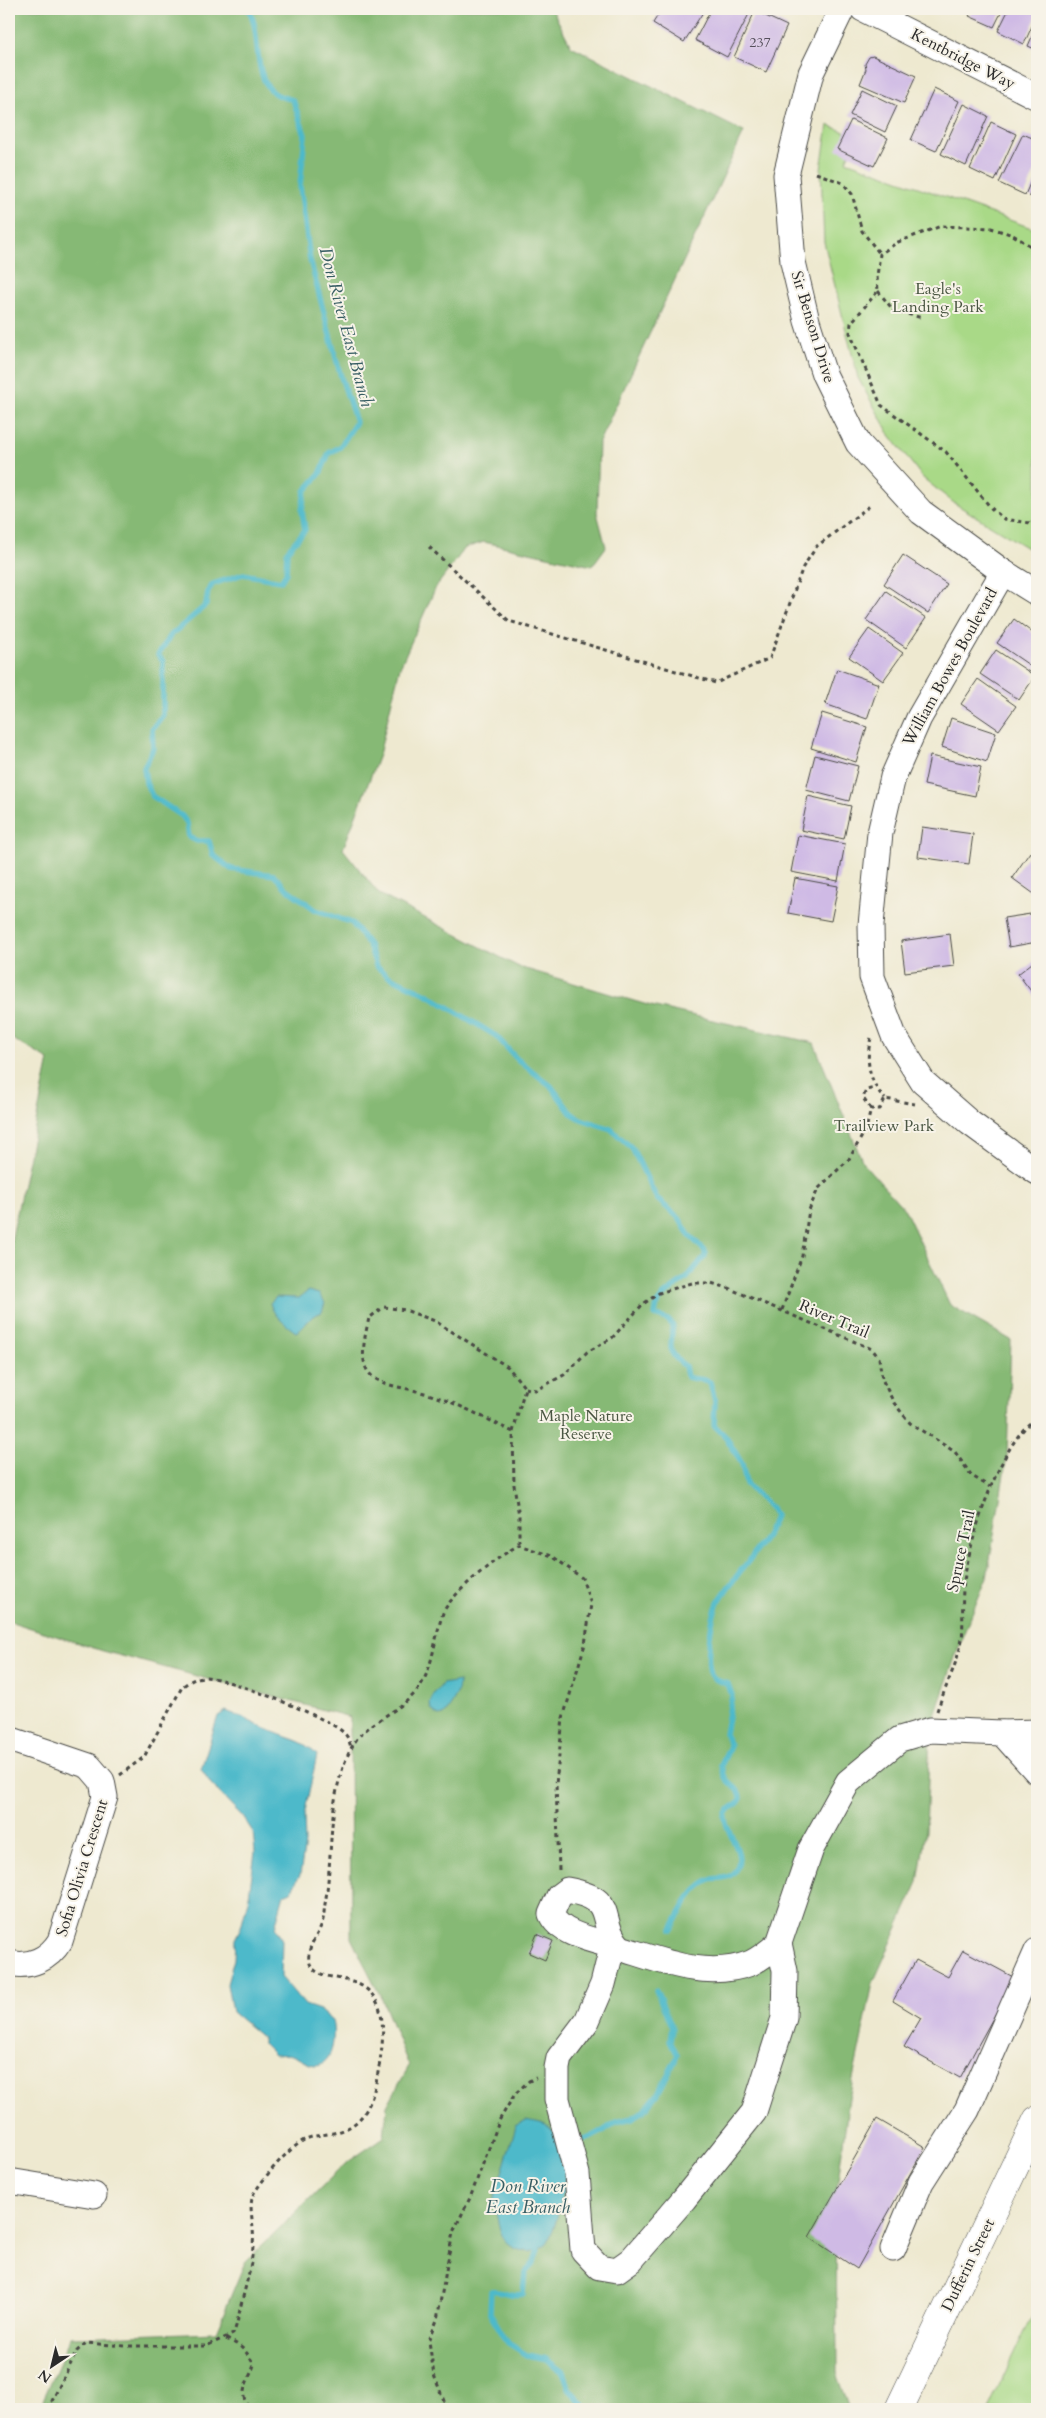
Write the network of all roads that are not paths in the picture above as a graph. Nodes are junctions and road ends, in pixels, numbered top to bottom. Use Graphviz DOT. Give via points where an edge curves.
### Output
graph roads {
  1 [pos="842,9"];
  2 [pos="863,9"];
  3 [pos="1037,97"];
  4 [pos="1003,572"];
  5 [pos="1037,593"];
  6 [pos="1037,1172"];
  7 [pos="1037,1732"];
  8 [pos="1002,1733"];
  9 [pos="9,1739"];
  10 [pos="1037,1772"];
  11 [pos="780,1944"];
  12 [pos="620,1948"];
  13 [pos="1037,1951"];
  14 [pos="9,1963"];
  15 [pos="1037,2120"];
  16 [pos="9,2180"];
  17 [pos="94,2195"];
  18 [pos="893,2249"];
  19 [pos="899,2409"];
  1 -- 4 [label="street, Sir Benson Drive" via="811,73 786,175 793,262 807,321 824,374 858,444 921,512"];
  2 -- 3 [label="street, Kentbridge Way"];
  4 -- 5 [label="street, Sir Benson Drive"];
  4 -- 6 [label="street, William Bowes Boulevard" via="919,718 893,777 879,842 871,925 872,977 894,1036 922,1082 970,1123"];
  7 -- 8 [label="street"];
  8 -- 10 [label="street"];
  8 -- 11 [label="street" via="930,1730 900,1739 848,1782 811,1849"];
  9 -- 14 [label="street, Sofia Olivia Crescent" via="84,1763 97,1773 103,1784 105,1804 60,1941 39,1960 19,1965"];
  11 -- 12 [label="street" via="751,1962 717,1971 676,1966"];
  11 -- 12 [label="street" via="785,1971 784,2018 754,2112 684,2199 631,2260 617,2270 599,2268 583,2250 577,2174 557,2099 557,2068 559,2058 587,2021 603,1984 610,1956"];
  12 -- 12 [label="street" via="569,1932 555,1923 551,1914 559,1896 567,1890 586,1895 601,1904 610,1937"];
  13 -- 18 [label="street" via="967,2110 922,2182"];
  15 -- 19 [label="main road, Dufferin Street"];
  16 -- 17 [label="street"];
}
